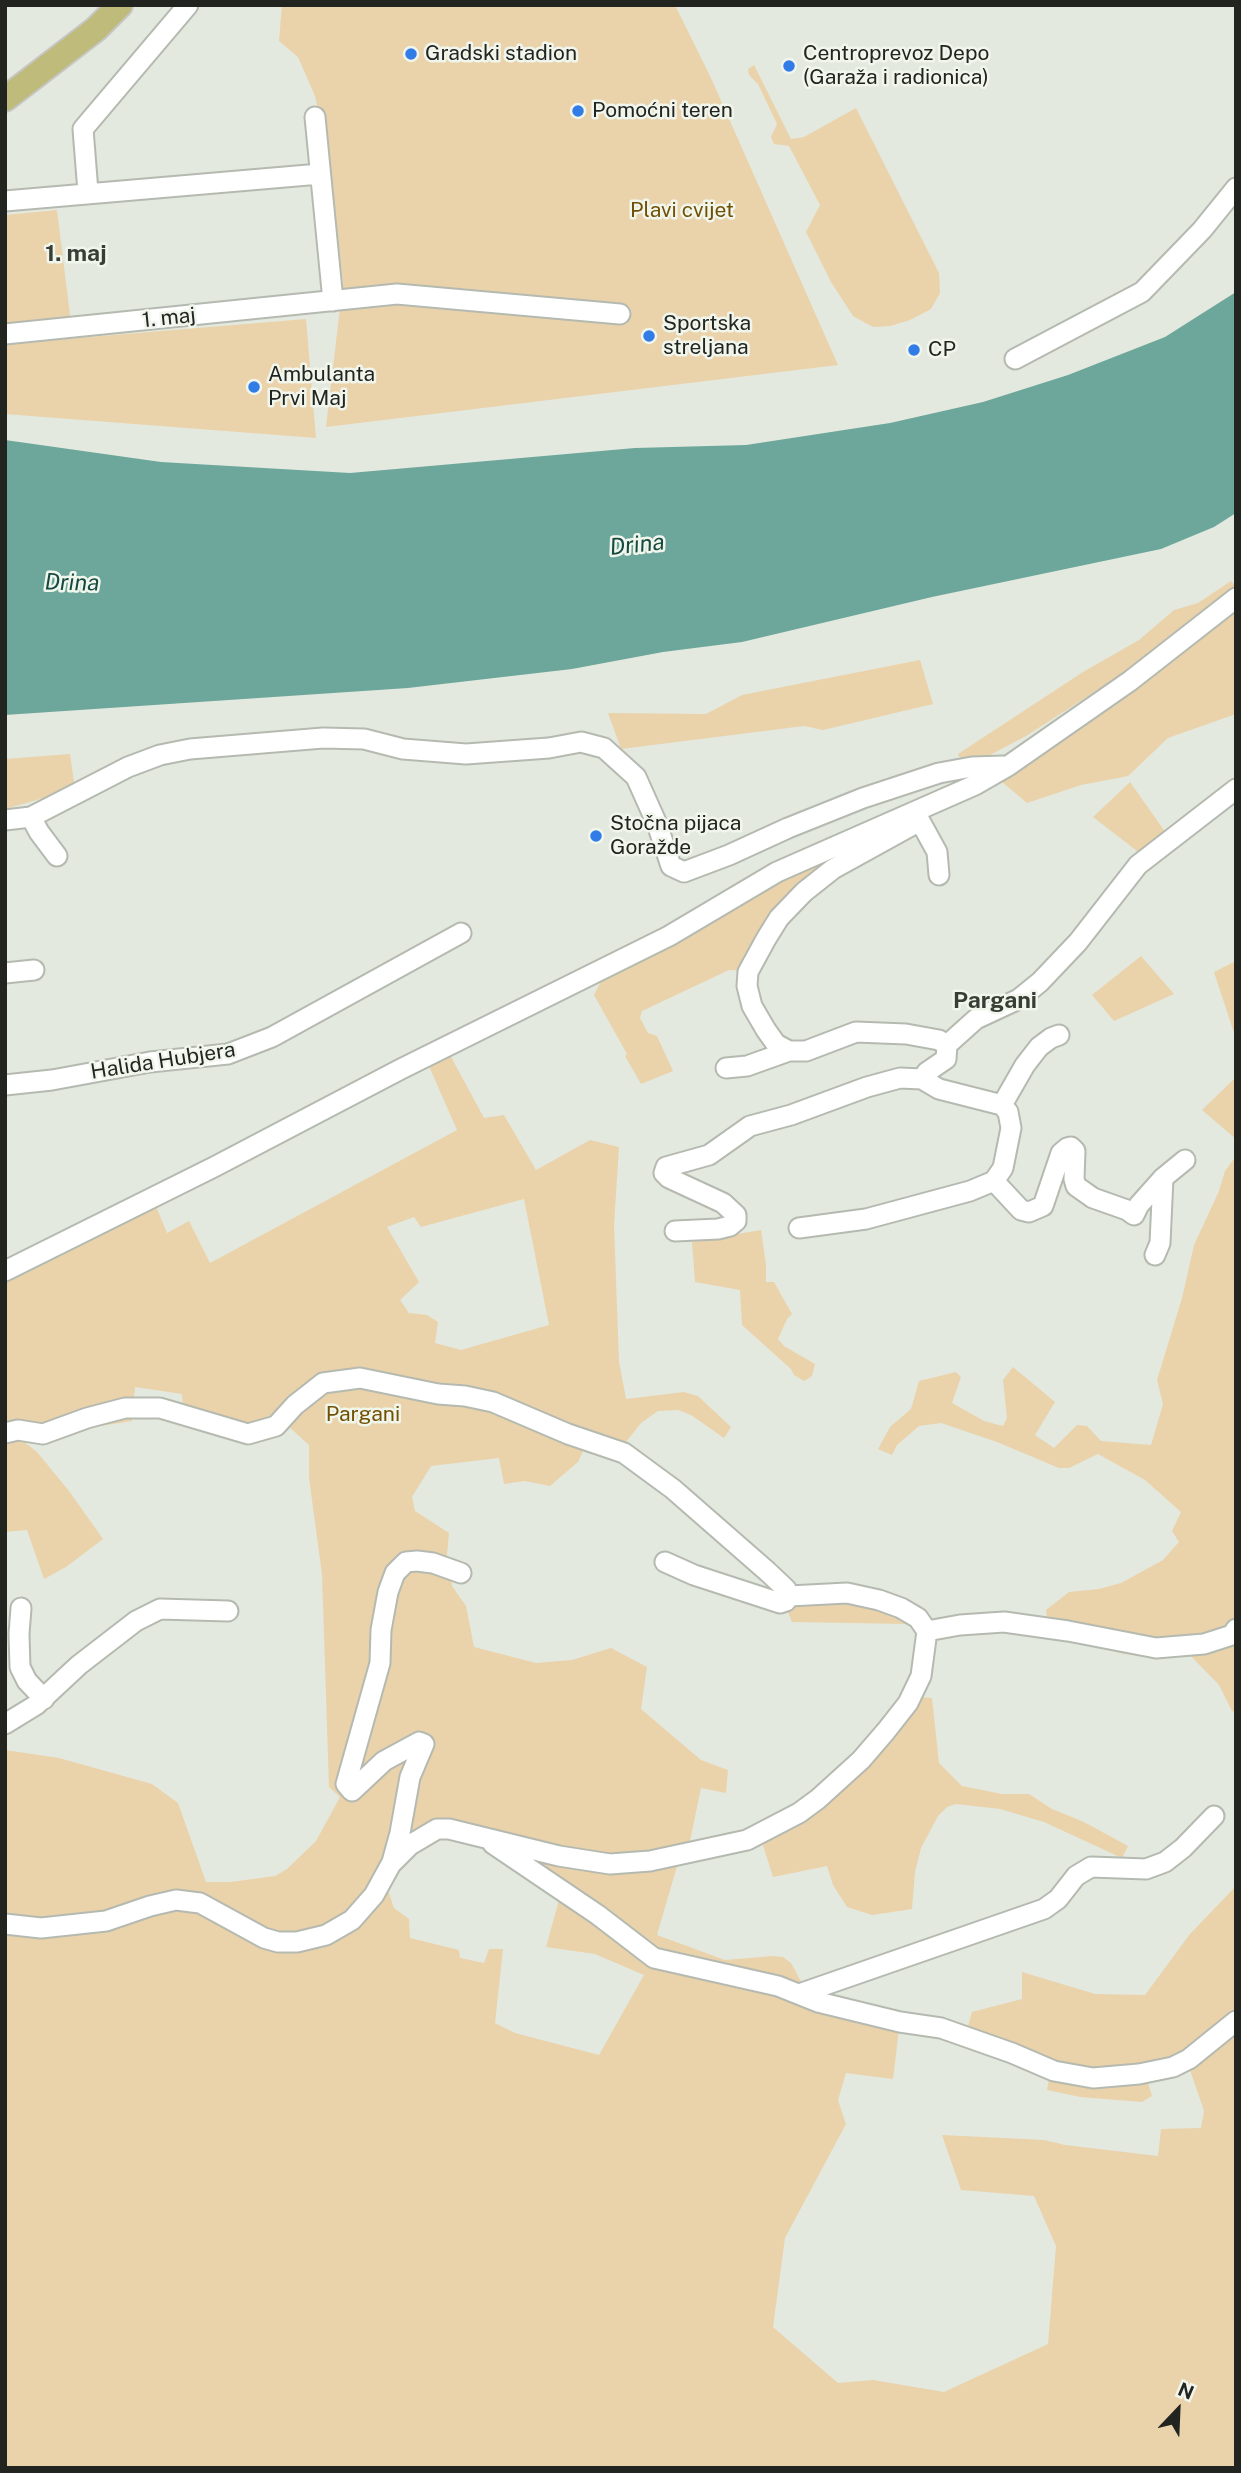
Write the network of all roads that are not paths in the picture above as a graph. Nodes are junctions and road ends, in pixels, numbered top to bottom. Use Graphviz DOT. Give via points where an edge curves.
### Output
graph roads {
  1 [pos="120,5"];
  2 [pos="188,5"];
  3 [pos="5,99"];
  4 [pos="315,117"];
  5 [pos="320,174"];
  6 [pos="1236,188"];
  7 [pos="88,192"];
  8 [pos="5,201"];
  9 [pos="333,301"];
  10 [pos="620,314"];
  11 [pos="5,334"];
  12 [pos="1015,359"];
  13 [pos="1236,598"];
  14 [pos="1008,766"];
  15 [pos="1236,789"];
  16 [pos="918,816"];
  17 [pos="31,817"];
  18 [pos="5,820"];
  19 [pos="57,856"];
  20 [pos="939,875"];
  21 [pos="461,933"];
  22 [pos="34,970"];
  23 [pos="5,973"];
  24 [pos="1059,1035"];
  25 [pos="947,1045"];
  26 [pos="789,1051"];
  27 [pos="726,1068"];
  28 [pos="922,1080"];
  29 [pos="5,1085"];
  30 [pos="1002,1105"];
  31 [pos="1185,1160"];
  32 [pos="1163,1178"];
  33 [pos="994,1181"];
  34 [pos="1134,1216"];
  35 [pos="799,1228"];
  36 [pos="675,1231"];
  37 [pos="5,1271"];
  38 [pos="5,1433"];
  39 [pos="665,1562"];
  40 [pos="461,1573"];
  41 [pos="789,1596"];
  42 [pos="22,1608"];
  43 [pos="228,1611"];
  44 [pos="1236,1629"];
  45 [pos="927,1631"];
  46 [pos="44,1699"];
  47 [pos="5,1724"];
  48 [pos="1214,1816"];
  49 [pos="487,1839"];
  50 [pos="391,1864"];
  51 [pos="5,1924"];
  52 [pos="799,1994"];
  53 [pos="1236,2021"];
  1 -- 3 [label="main road"];
  2 -- 7 [label="street" via="83,129"];
  4 -- 5 [label="street"];
  5 -- 7 [label="street"];
  5 -- 9 [label="street"];
  6 -- 12 [label="street" via="1142,292"];
  7 -- 8 [label="street"];
  9 -- 10 [label="street, 1. maj" via="397,294"];
  9 -- 11 [label="street, 1. maj"];
  13 -- 14 [label="street" via="1130,681"];
  14 -- 16 [label="street"];
  14 -- 17 [label="street" via="939,773 863,798 684,872 671,866 636,777 604,748 581,742 466,754 403,749 364,739 323,738 190,749 128,767"];
  15 -- 25 [label="street" via="1139,865 1040,982 1019,999 976,1019"];
  16 -- 20 [label="street" via="937,852"];
  16 -- 26 [label="street" via="817,880 779,918 766,939 748,972 747,986 766,1030 776,1044"];
  16 -- 37 [label="street" via="777,872 669,936"];
  17 -- 18 [label="street"];
  17 -- 19 [label="street"];
  21 -- 29 [label="street, Halida Hubjera" via="272,1037 228,1054"];
  22 -- 23 [label="street"];
  24 -- 30 [label="street" via="1039,1047"];
  25 -- 26 [label="street" via="906,1034 856,1032 806,1052"];
  25 -- 28 [label="street" via="946,1059"];
  26 -- 27 [label="street" via="747,1066"];
  28 -- 30 [label="street" via="939,1089"];
  28 -- 36 [label="street" via="900,1078 750,1126 709,1155 666,1167 664,1173 669,1178 723,1203 736,1215 730,1226"];
  30 -- 33 [label="street" via="1011,1128 1003,1168"];
  31 -- 32 [label="street"];
  32 -- 34 [label="street"];
  32 -- 34 [label="street" via="1158,1249"];
  33 -- 34 [label="street" via="1021,1210 1043,1206 1061,1153 1070,1147 1075,1151 1076,1186"];
  33 -- 35 [label="street" via="866,1219"];
  38 -- 41 [label="street" via="43,1434 125,1408 160,1408 248,1434 276,1426 323,1383 360,1378 493,1402 624,1453 673,1489"];
  39 -- 41 [label="street" via="780,1603"];
  40 -- 50 [label="street" via="433,1563 406,1562 395,1573 388,1592 380,1664 346,1784 352,1791 384,1761 419,1742 424,1744 410,1777"];
  41 -- 45 [label="street" via="847,1593 879,1600 918,1618"];
  42 -- 46 [label="street" via="20,1667"];
  43 -- 46 [label="street" via="160,1609 136,1621 79,1665"];
  44 -- 45 [label="street" via="1232,1635 1204,1644 1156,1648 1004,1622"];
  45 -- 49 [label="street" via="921,1676 908,1703 886,1731 818,1799 747,1840 650,1861 610,1864"];
  46 -- 47 [label="street"];
  48 -- 52 [label="street" via="1165,1862 1146,1869 1091,1867 1044,1909"];
  49 -- 50 [label="street" via="436,1829"];
  49 -- 52 [label="street" via="654,1958"];
  50 -- 51 [label="street" via="374,1895 352,1920 326,1935 297,1942 264,1938 200,1903 176,1900 106,1921 41,1928"];
  52 -- 53 [label="street" via="852,2011 941,2028 1054,2071 1093,2078 1173,2067"];
}
